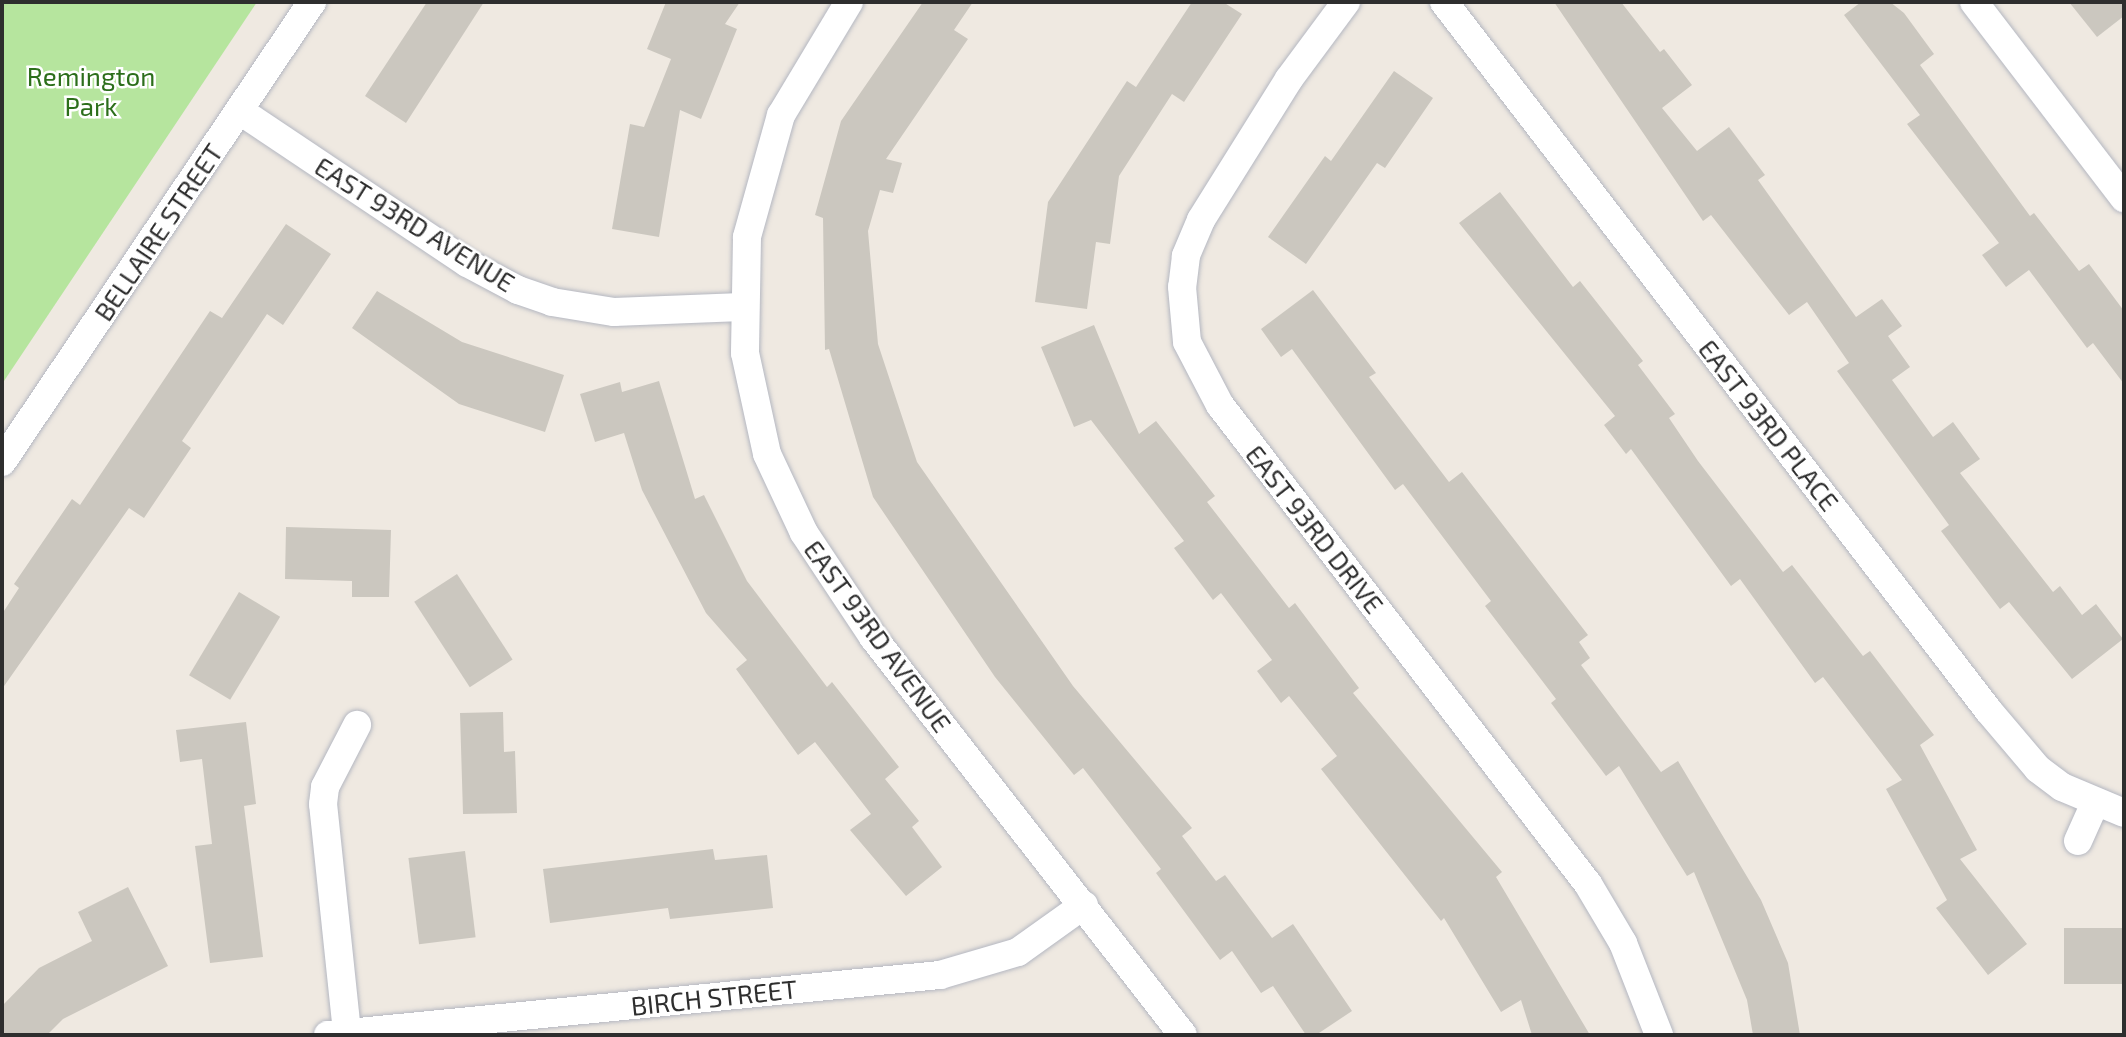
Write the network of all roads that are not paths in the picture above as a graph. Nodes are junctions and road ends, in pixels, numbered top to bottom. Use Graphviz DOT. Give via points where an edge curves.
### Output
graph roads {
  1 [pos="312,2"];
  2 [pos="849,2"];
  3 [pos="1346,2"];
  4 [pos="1444,2"];
  5 [pos="1974,2"];
  6 [pos="240,111"];
  7 [pos="2124,198"];
  8 [pos="742,307"];
  9 [pos="2,462"];
  10 [pos="357,725"];
  11 [pos="2095,803"];
  12 [pos="2124,813"];
  13 [pos="2078,841"];
  14 [pos="1084,905"];
  15 [pos="337,1034"];
  16 [pos="1183,1035"];
  17 [pos="1658,1035"];
  1 -- 6 [label="street, BELLAIRE STREET"];
  2 -- 8 [label="street" via="781,115 747,237"];
  3 -- 17 [label="street, EAST 93RD DRIVE" via="1289,79 1201,220 1186,257 1182,287 1187,342 1220,405 1588,884 1623,943"];
  4 -- 11 [label="street, EAST 93RD PLACE" via="1988,710 2038,769"];
  5 -- 7 [label="street"];
  6 -- 8 [label="street, EAST 93RD AVENUE" via="467,263 518,290 552,302 614,312"];
  6 -- 9 [label="street, BELLAIRE STREET"];
  8 -- 14 [label="street, EAST 93RD AVENUE" via="749,384 767,454 804,533 873,637"];
  10 -- 15 [label="street" via="326,787 323,804"];
  11 -- 12 [label="street, EAST 93RD PLACE"];
  11 -- 13 [label="street"];
  14 -- 15 [label="street, BIRCH STREET" via="1018,952 940,975"];
  14 -- 16 [label="street, EAST 93RD AVENUE"];
}
